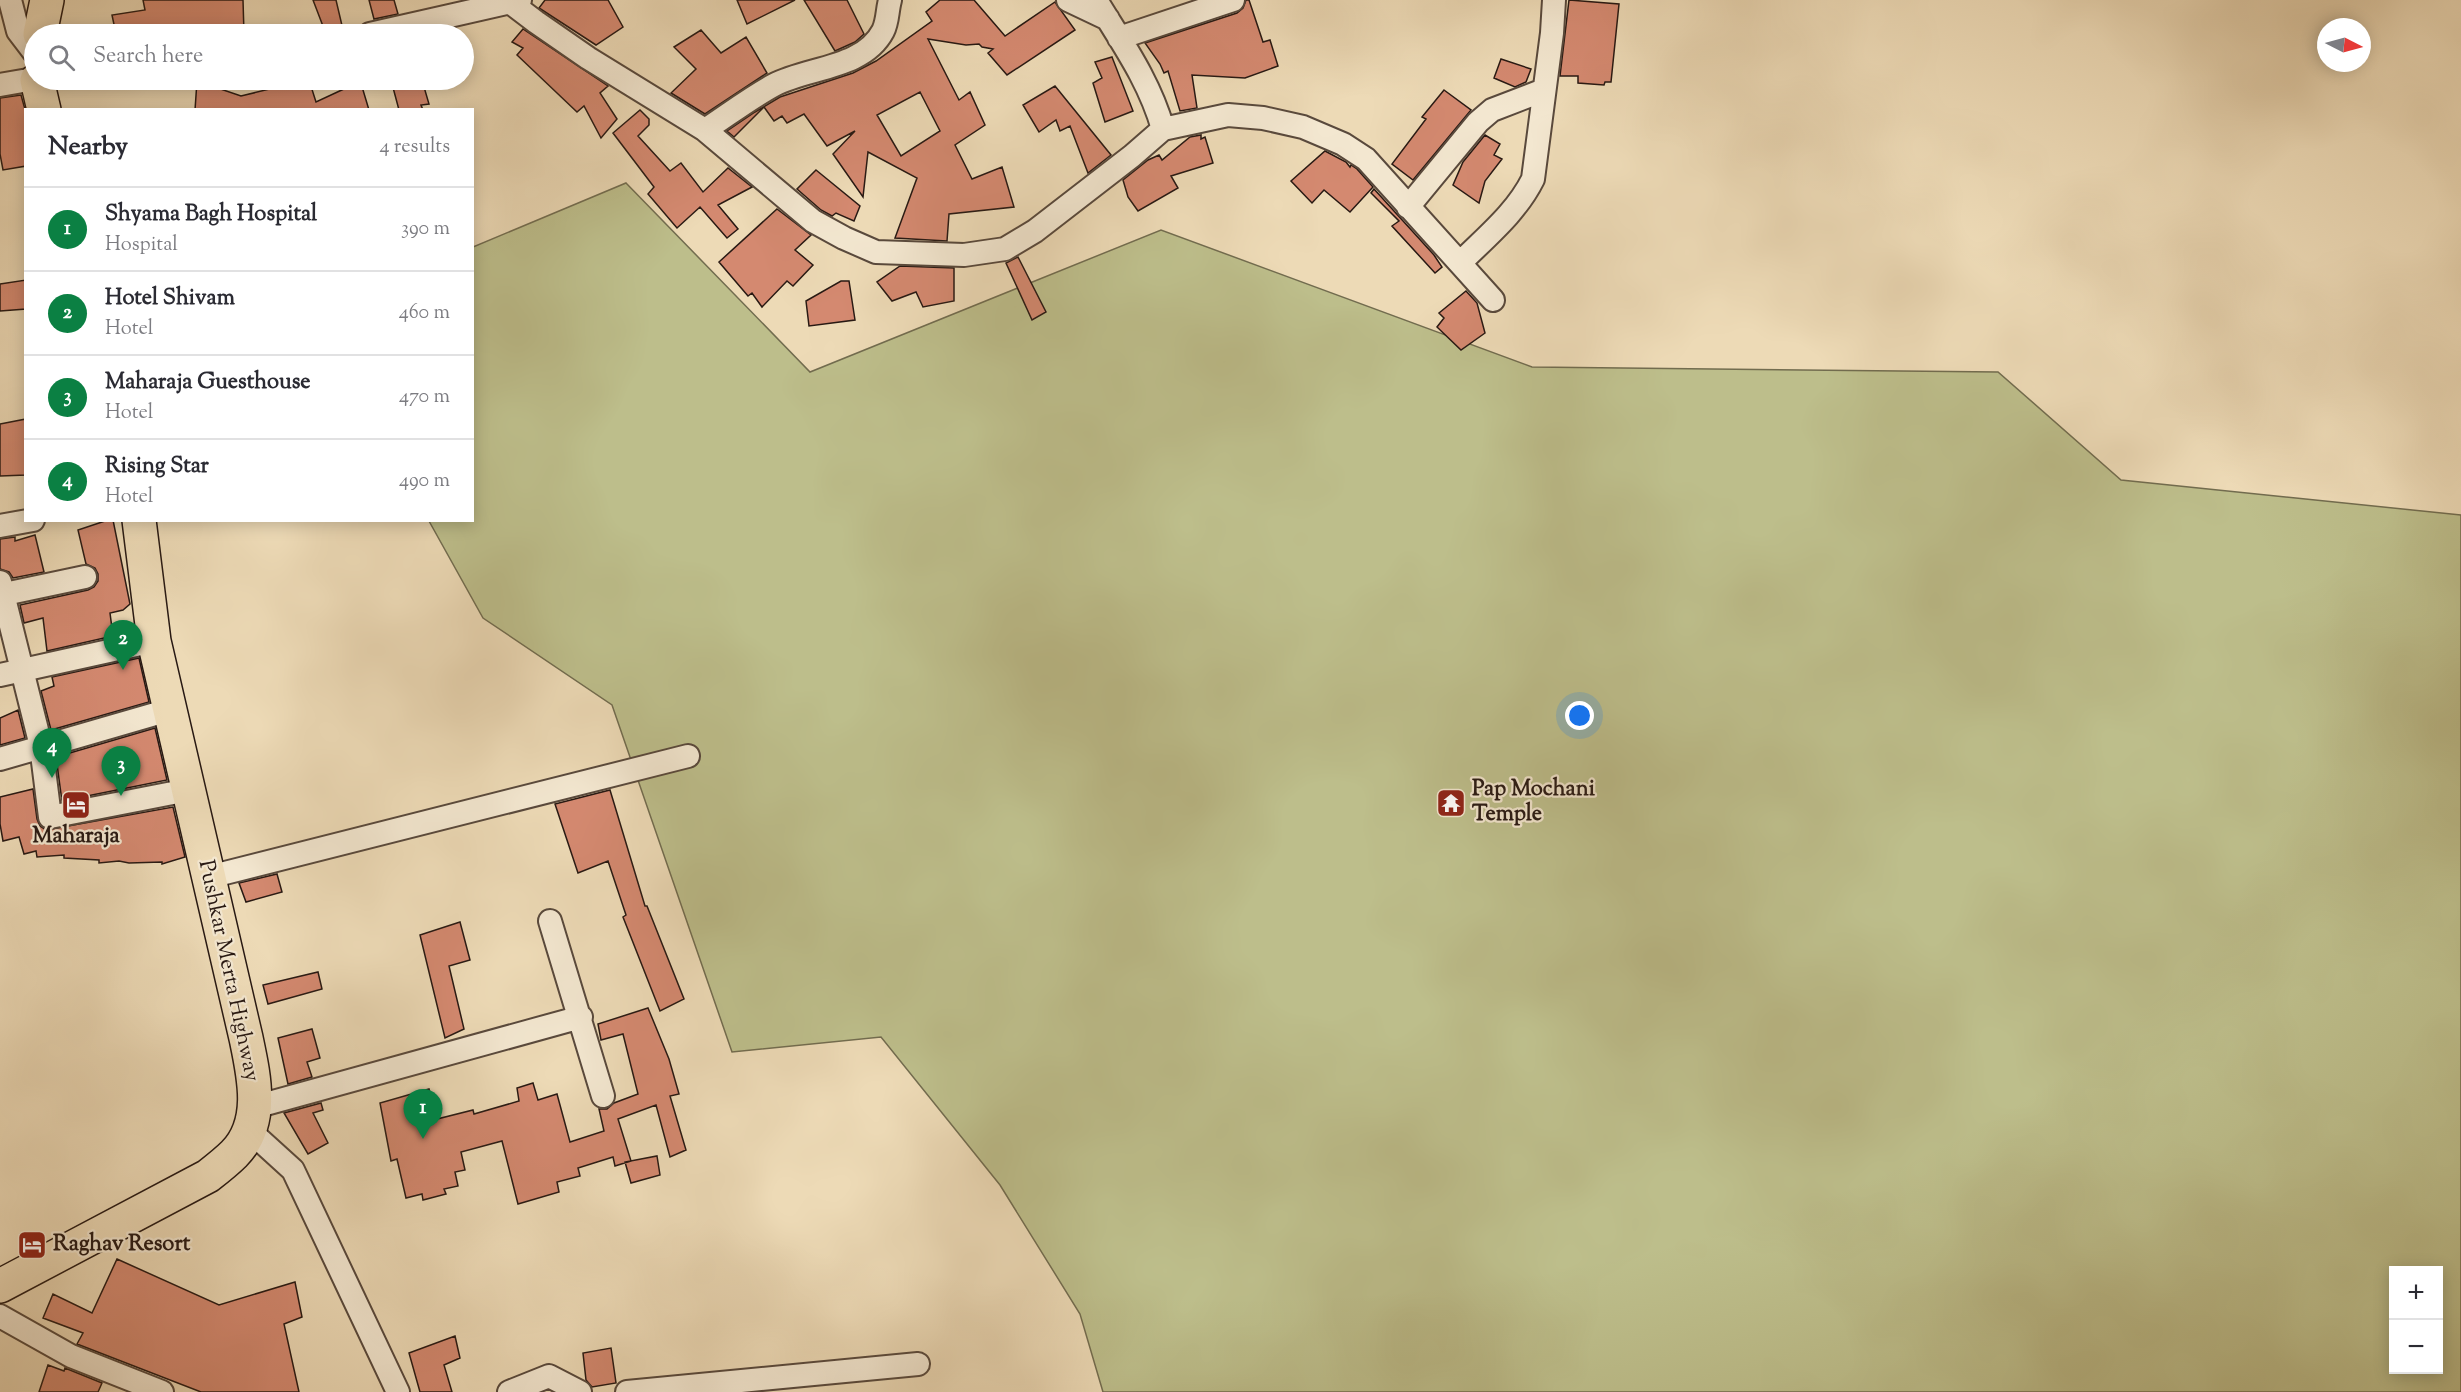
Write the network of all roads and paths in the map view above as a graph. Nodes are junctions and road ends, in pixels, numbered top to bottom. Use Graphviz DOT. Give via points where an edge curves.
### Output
graph roads {
  1 [pos="10,0"];
  2 [pos="47,0"];
  3 [pos="890,0"];
  4 [pos="1068,0"];
  5 [pos="1233,0"];
  6 [pos="1554,0"];
  7 [pos="516,1"];
  8 [pos="1108,19"];
  9 [pos="42,24"];
  10 [pos="414,24"];
  11 [pos="24,39"];
  12 [pos="24,81"];
  13 [pos="0,85"];
  14 [pos="39,90"];
  15 [pos="1544,90"];
  16 [pos="43,108"];
  17 [pos="1163,129"];
  18 [pos="705,130"];
  19 [pos="1408,207"];
  20 [pos="1460,263"];
  21 [pos="1493,300"];
  22 [pos="24,522"];
  23 [pos="140,522"];
  24 [pos="0,526"];
  25 [pos="85,577"];
  26 [pos="1,591"];
  27 [pos="154,641"];
  28 [pos="22,669"];
  29 [pos="0,675"];
  30 [pos="169,710"];
  31 [pos="41,746"];
  32 [pos="688,756"];
  33 [pos="0,759"];
  34 [pos="188,790"];
  35 [pos="209,877"];
  36 [pos="550,921"];
  37 [pos="581,1017"];
  38 [pos="603,1096"];
  39 [pos="253,1119"];
  40 [pos="0,1286"];
  41 [pos="0,1316"];
  42 [pos="918,1364"];
  43 [pos="113,1383"];
  44 [pos="162,1392"];
  45 [pos="398,1392"];
  46 [pos="509,1392"];
  47 [pos="580,1392"];
  48 [pos="627,1392"];
  1 -- 11 [label="street"];
  2 -- 9 [label="highway"];
  3 -- 18 [label="street" via="883,32 871,46 852,58 776,84"];
  4 -- 8 [label="street"];
  5 -- 8 [label="street"];
  6 -- 15 [label="street"];
  7 -- 10 [label="street"];
  7 -- 18 [label="street" via="536,22 588,58"];
  8 -- 17 [label="street" via="1146,81"];
  12 -- 13 [label="street"];
  14 -- 16 [label="highway"];
  15 -- 19 [label="street" via="1492,110 1478,122"];
  15 -- 20 [label="street" via="1533,180 1508,216"];
  17 -- 18 [label="street" via="1035,231 1005,249 963,255 876,252 844,238 813,221"];
  17 -- 19 [label="street" via="1228,115 1303,127 1366,159"];
  19 -- 20 [label="street"];
  20 -- 21 [label="street"];
  22 -- 24 [label="street"];
  23 -- 27 [label="highway, Pushkar Merta Highway"];
  25 -- 26 [label="street"];
  26 -- 28 [label="street"];
  27 -- 28 [label="street"];
  27 -- 30 [label="highway, Pushkar Merta Highway"];
  28 -- 29 [label="street"];
  28 -- 31 [label="street"];
  30 -- 31 [label="street"];
  30 -- 34 [label="highway, Pushkar Merta Highway"];
  31 -- 33 [label="street"];
  31 -- 34 [label="street" via="50,817"];
  32 -- 35 [label="street"];
  34 -- 35 [label="highway, Pushkar Merta Highway"];
  35 -- 39 [label="highway, Pushkar Merta Highway" via="250,1057"];
  36 -- 37 [label="street"];
  37 -- 38 [label="street"];
  37 -- 39 [label="street"];
  39 -- 40 [label="highway" via="235,1153 208,1176"];
  39 -- 45 [label="street" via="293,1170"];
  41 -- 43 [label="street"];
  42 -- 48 [label="street"];
  43 -- 44 [label="street"];
  46 -- 47 [label="street" via="549,1376"];
}
